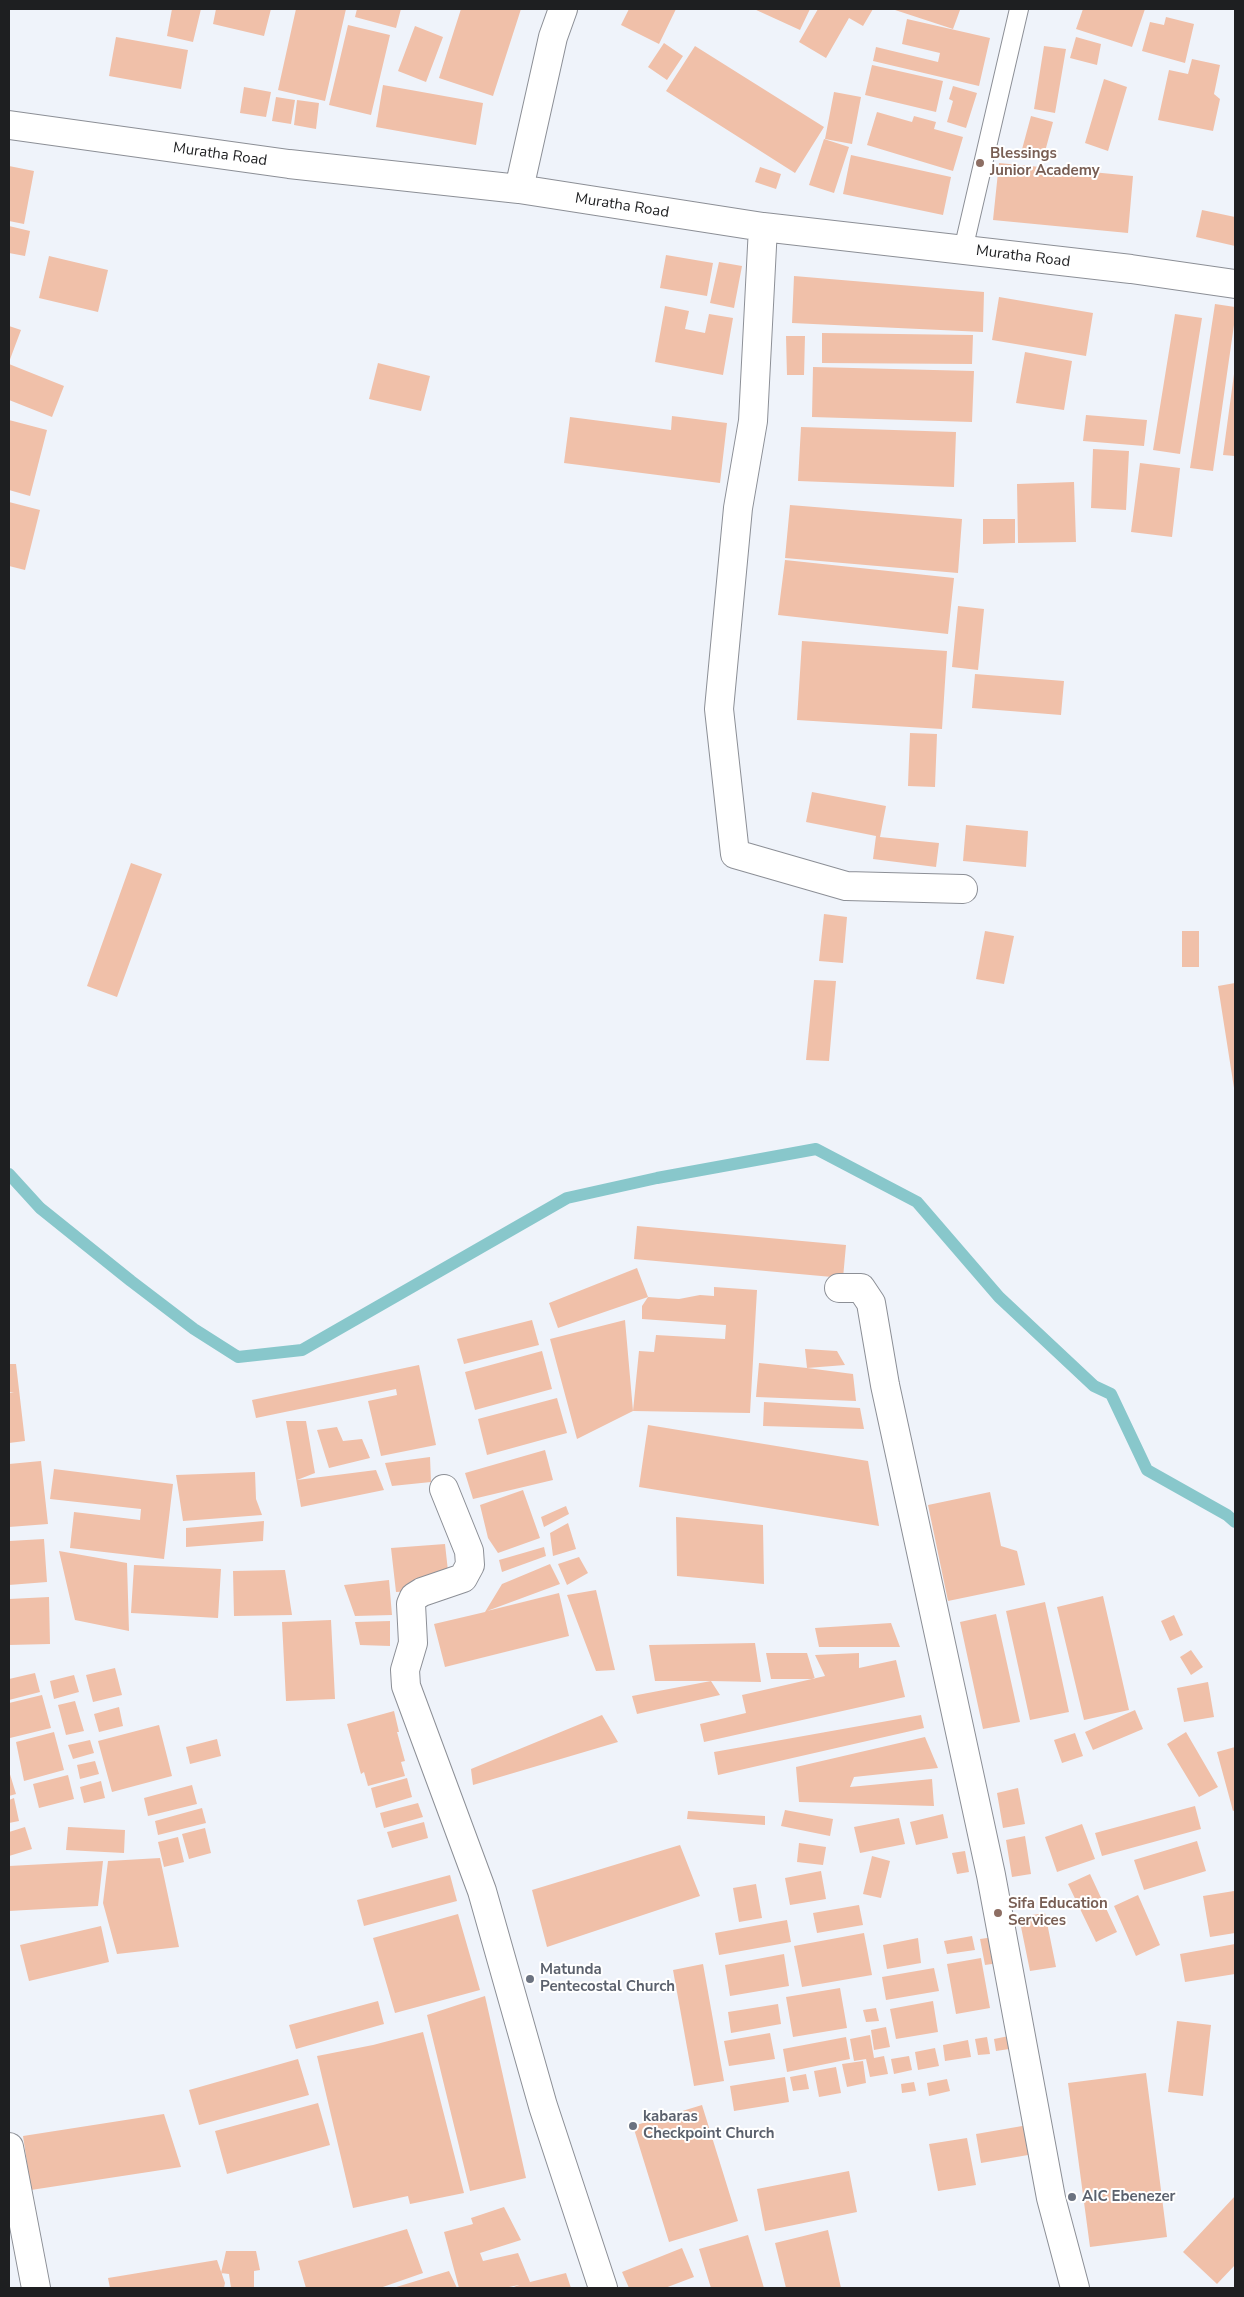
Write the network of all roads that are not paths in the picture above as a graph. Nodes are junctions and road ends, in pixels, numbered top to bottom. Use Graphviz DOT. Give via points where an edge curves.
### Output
graph roads {
  1 [pos="563,9"];
  2 [pos="1019,9"];
  3 [pos="9,125"];
  4 [pos="519,189"];
  5 [pos="763,228"];
  6 [pos="963,250"];
  7 [pos="1235,284"];
  8 [pos="963,889"];
  9 [pos="839,1288"];
  10 [pos="444,1489"];
  11 [pos="9,2147"];
  12 [pos="36,2288"];
  13 [pos="602,2288"];
  14 [pos="1075,2288"];
  1 -- 4 [label="street" via="553,37"];
  2 -- 6 [label="lane"];
  3 -- 4 [label="street, Muratha Road" via="289,164"];
  4 -- 5 [label="street, Muratha Road"];
  5 -- 6 [label="street, Muratha Road"];
  5 -- 8 [label="street" via="752,420 738,508 719,710 735,854 846,886"];
  6 -- 7 [label="street, Muratha Road"];
  9 -- 14 [label="street" via="861,1288 871,1303 887,1394 991,1874 1051,2198"];
  10 -- 13 [label="street" via="469,1551 470,1565 463,1578 414,1597 406,1686 482,1891 543,2106"];
  11 -- 12 [label="street"];
}
